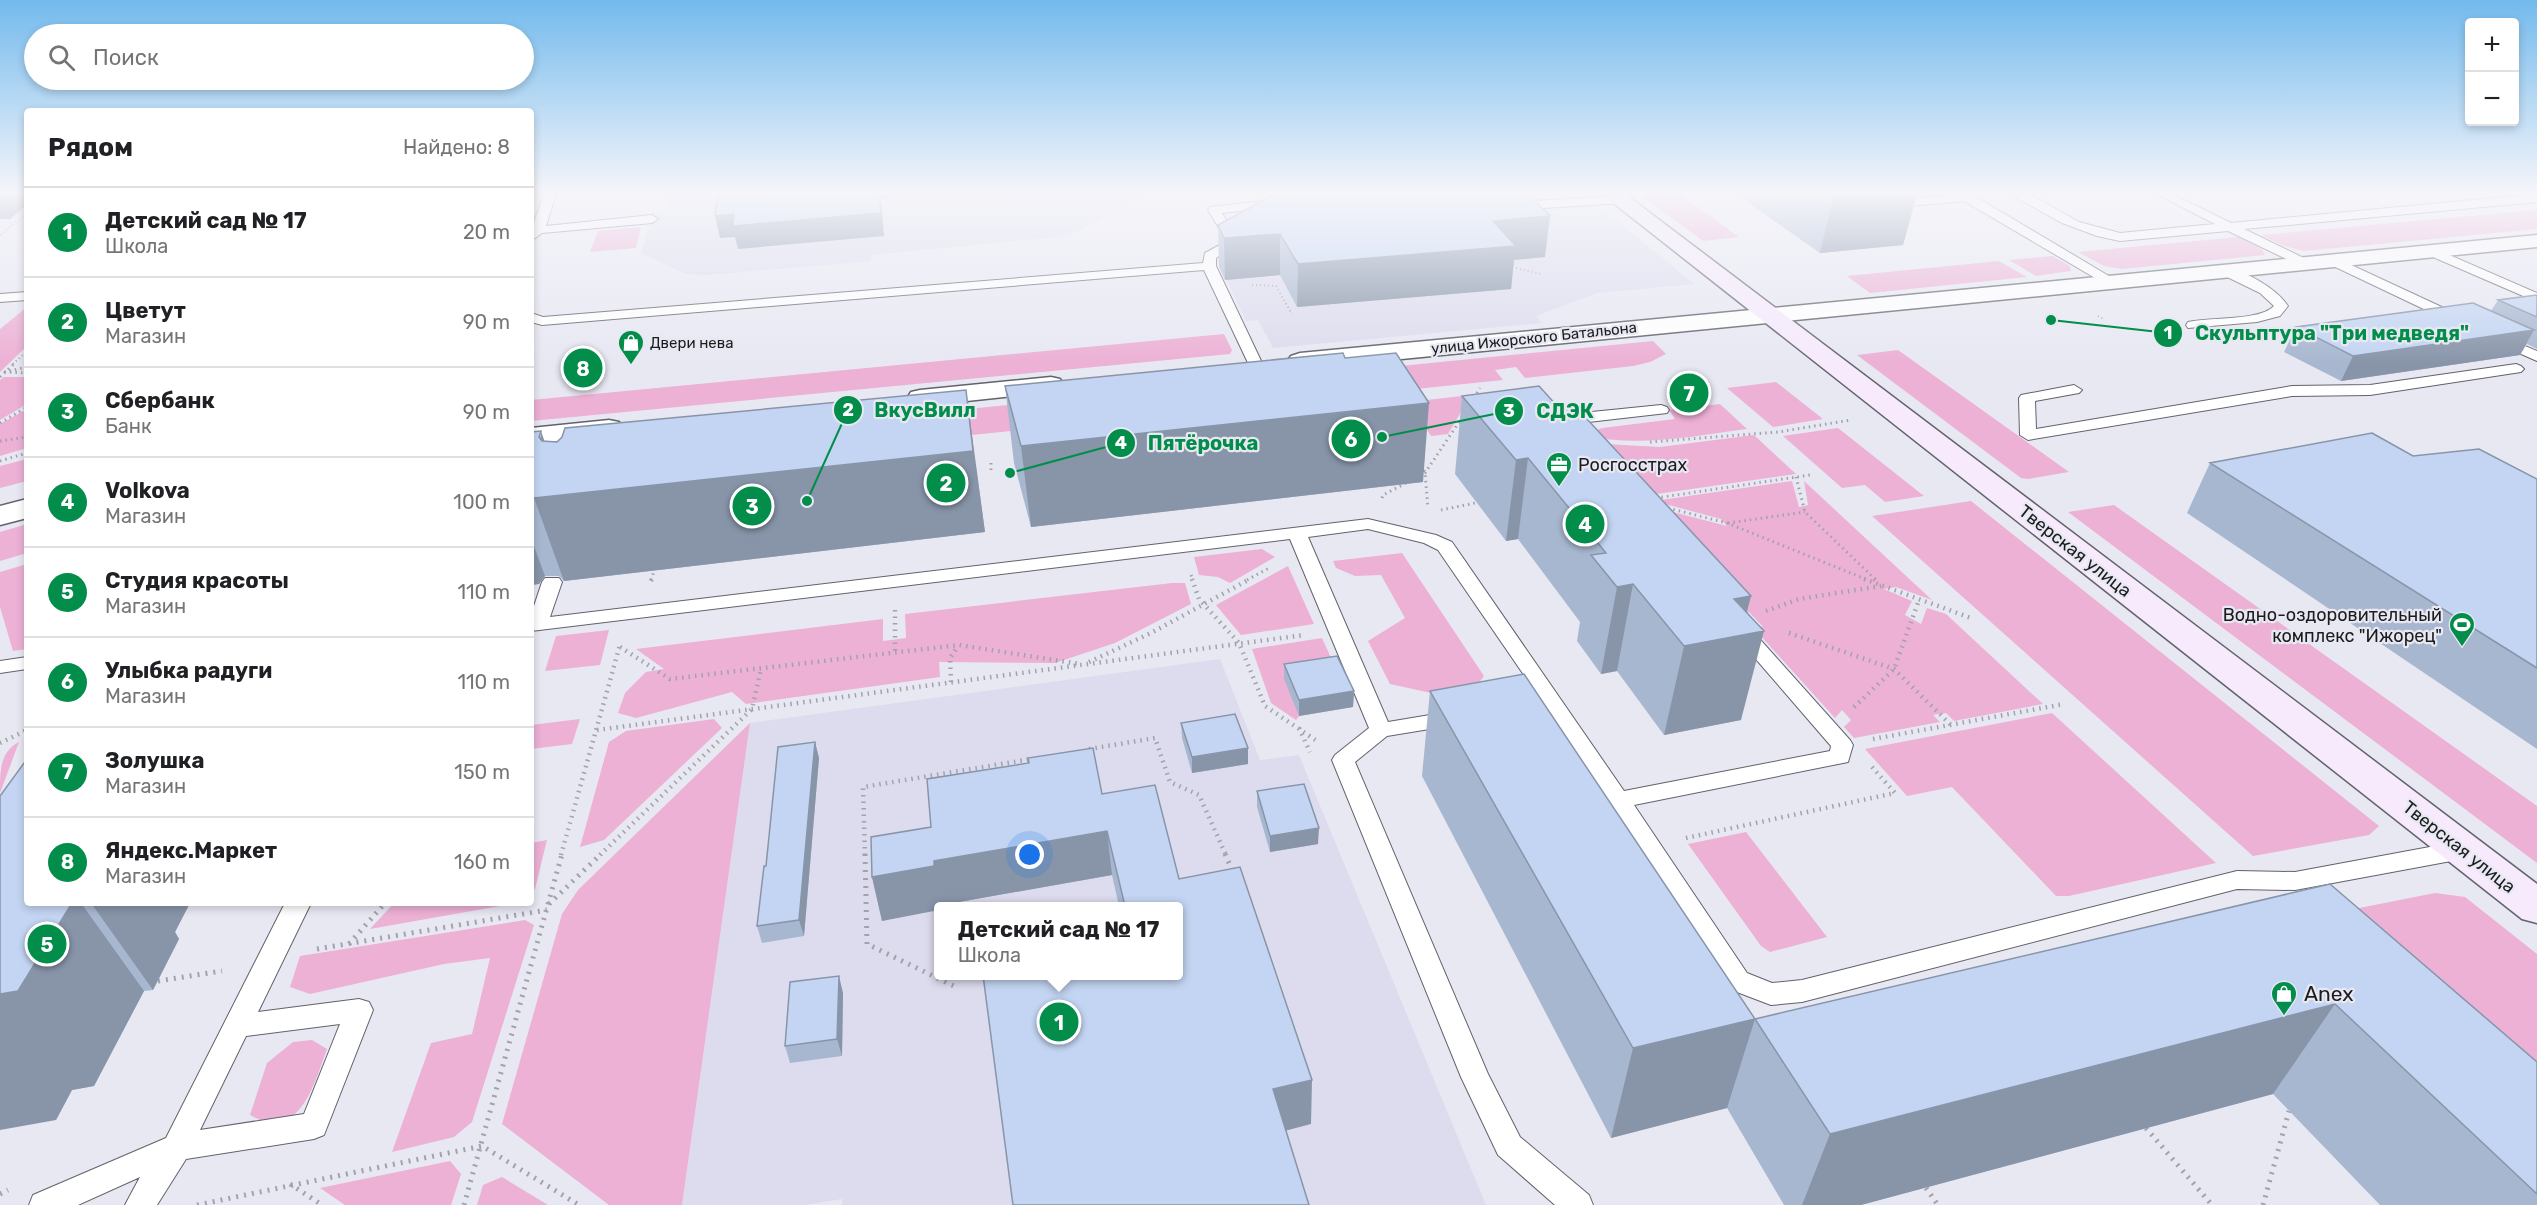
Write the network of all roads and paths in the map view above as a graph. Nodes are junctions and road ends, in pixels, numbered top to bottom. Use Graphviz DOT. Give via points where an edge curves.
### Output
graph roads {
  1 [pos="1220,250"];
  2 [pos="1685,250"];
  3 [pos="2058,250"];
  4 [pos="2277,250"];
  5 [pos="2439,250"];
  6 [pos="2431,251"];
  7 [pos="2334,261"];
  8 [pos="2305,264"];
  9 [pos="1209,266"];
  10 [pos="1516,268"];
  11 [pos="2226,271"];
  12 [pos="1541,274"];
  13 [pos="2112,282"];
  14 [pos="24,296"];
  15 [pos="0,298"];
  16 [pos="2537,298"];
  17 [pos="1771,316"];
  18 [pos="534,318"];
  19 [pos="2193,325"];
  20 [pos="24,354"];
  21 [pos="2537,357"];
  22 [pos="1244,367"];
  23 [pos="24,368"];
  24 [pos="2516,369"];
  25 [pos="0,370"];
  26 [pos="5,372"];
  27 [pos="24,372"];
  28 [pos="0,376"];
  29 [pos="1078,383"];
  30 [pos="1480,388"];
  31 [pos="2074,390"];
  32 [pos="900,400"];
  33 [pos="1469,407"];
  34 [pos="24,409"];
  35 [pos="1661,410"];
  36 [pos="1463,416"];
  37 [pos="1859,419"];
  38 [pos="0,423"];
  39 [pos="1761,432"];
  40 [pos="1463,434"];
  41 [pos="610,435"];
  42 [pos="1452,435"];
  43 [pos="534,436"];
  44 [pos="24,437"];
  45 [pos="1571,439"];
  46 [pos="0,441"];
  47 [pos="24,454"];
  48 [pos="0,461"];
  49 [pos="1421,462"];
  50 [pos="991,463"];
  51 [pos="991,472"];
  52 [pos="1425,473"];
  53 [pos="1810,475"];
  54 [pos="1796,477"];
  55 [pos="1650,499"];
  56 [pos="1488,500"];
  57 [pos="1660,506"];
  58 [pos="24,509"];
  59 [pos="1438,510"];
  60 [pos="1805,512"];
  61 [pos="0,516"];
  62 [pos="1727,523"];
  63 [pos="1368,525"];
  64 [pos="1300,541"];
  65 [pos="1181,547"];
  66 [pos="552,582"];
  67 [pos="1882,586"];
  68 [pos="1799,599"];
  69 [pos="1919,600"];
  70 [pos="1205,603"];
  71 [pos="629,613"];
  72 [pos="1727,614"];
  73 [pos="1971,618"];
  74 [pos="535,624"];
  75 [pos="1339,630"];
  76 [pos="1780,630"];
  77 [pos="1239,643"];
  78 [pos="895,644"];
  79 [pos="958,645"];
  80 [pos="620,647"];
  81 [pos="895,653"];
  82 [pos="24,663"];
  83 [pos="1084,664"];
  84 [pos="0,667"];
  85 [pos="761,668"];
  86 [pos="1894,669"];
  87 [pos="951,682"];
  88 [pos="2064,704"];
  89 [pos="752,709"];
  90 [pos="1473,715"];
  91 [pos="1951,725"];
  92 [pos="597,730"];
  93 [pos="1381,730"];
  94 [pos="24,732"];
  95 [pos="1841,740"];
  96 [pos="6,741"];
  97 [pos="0,743"];
  98 [pos="0,748"];
  99 [pos="1085,750"];
  100 [pos="1038,758"];
  101 [pos="1343,760"];
  102 [pos="1618,800"];
  103 [pos="1677,840"];
  104 [pos="2462,849"];
  105 [pos="1234,874"];
  106 [pos="297,906"];
  107 [pos="382,906"];
  108 [pos="548,907"];
  109 [pos="2537,907"];
  110 [pos="348,944"];
  111 [pos="273,957"];
  112 [pos="934,976"];
  113 [pos="942,980"];
  114 [pos="158,981"];
  115 [pos="223,981"];
  116 [pos="956,987"];
  117 [pos="238,1026"];
  118 [pos="2289,1111"];
  119 [pos="2146,1128"];
  120 [pos="482,1146"];
  121 [pos="177,1147"];
  122 [pos="290,1184"];
  123 [pos="1926,1188"];
  124 [pos="10,1189"];
  125 [pos="0,1194"];
  126 [pos="44,1205"];
  127 [pos="140,1205"];
  128 [pos="197,1205"];
  129 [pos="322,1205"];
  130 [pos="464,1205"];
  131 [pos="579,1205"];
  132 [pos="1578,1205"];
  133 [pos="1938,1205"];
  134 [pos="2212,1205"];
  135 [pos="2263,1205"];
  1 -- 9 [label="lane" via="1210,256"];
  2 -- 17 [label="main road, Тверская улица"];
  3 -- 13 [label="lane"];
  4 -- 8 [label="lane"];
  5 -- 6 [label="street, улица Ижорского Батальона"];
  6 -- 7 [label="street, улица Ижорского Батальона"];
  6 -- 16 [label="lane"];
  7 -- 8 [label="street, улица Ижорского Батальона"];
  7 -- 21 [label="lane"];
  8 -- 11 [label="street, улица Ижорского Батальона"];
  9 -- 18 [label="lane" via="542,321"];
  9 -- 22 [label="lane"];
  10 -- 12 [label="path"];
  11 -- 13 [label="street, улица Ижорского Батальона"];
  11 -- 19 [label="lane" via="2269,294 2281,306 2275,313 2257,318"];
  13 -- 17 [label="street, улица Ижорского Батальона"];
  14 -- 15 [label="lane"];
  17 -- 22 [label="street, улица Ижорского Батальона"];
  17 -- 104 [label="main road, Тверская улица"];
  20 -- 26 [label="path"];
  23 -- 26 [label="path"];
  24 -- 31 [label="lane" via="2370,390 2292,392 2028,435 2027,398"];
  25 -- 26 [label="path"];
  26 -- 27 [label="path"];
  26 -- 28 [label="path"];
  29 -- 32 [label="street"];
  30 -- 33 [label="path"];
  34 -- 38 [label="path"];
  35 -- 45 [label="lane" via="1550,417"];
  36 -- 42 [label="path"];
  37 -- 39 [label="path"];
  40 -- 42 [label="path"];
  41 -- 43 [label="street"];
  42 -- 52 [label="path"];
  44 -- 46 [label="path"];
  47 -- 48 [label="path"];
  49 -- 52 [label="path"];
  50 -- 51 [label="path"];
  52 -- 63 [label="path" via="1383,495"];
  53 -- 54 [label="path"];
  54 -- 55 [label="path"];
  54 -- 60 [label="path"];
  56 -- 59 [label="path"];
  57 -- 62 [label="path"];
  58 -- 61 [label="street"];
  60 -- 62 [label="path"];
  60 -- 67 [label="path"];
  62 -- 67 [label="path"];
  63 -- 64 [label="lane"];
  63 -- 102 [label="lane" via="1445,546 1542,704"];
  64 -- 65 [label="lane"];
  64 -- 70 [label="path"];
  64 -- 75 [label="lane"];
  65 -- 70 [label="path" via="1199,599"];
  65 -- 71 [label="lane"];
  66 -- 74 [label="lane"];
  67 -- 68 [label="path"];
  67 -- 69 [label="path"];
  69 -- 73 [label="path"];
  69 -- 86 [label="path"];
  70 -- 77 [label="path"];
  70 -- 83 [label="path"];
  71 -- 74 [label="lane"];
  71 -- 80 [label="path"];
  72 -- 95 [label="lane"];
  75 -- 77 [label="path"];
  75 -- 93 [label="lane"];
  76 -- 86 [label="path"];
  77 -- 83 [label="path"];
  77 -- 101 [label="path" via="1265,706"];
  78 -- 81 [label="path"];
  79 -- 81 [label="path"];
  79 -- 83 [label="path"];
  79 -- 87 [label="path" via="950,658"];
  80 -- 85 [label="path" via="670,679"];
  80 -- 92 [label="path"];
  81 -- 85 [label="path"];
  82 -- 84 [label="lane"];
  83 -- 87 [label="path"];
  85 -- 89 [label="path"];
  86 -- 91 [label="path"];
  86 -- 95 [label="path"];
  87 -- 89 [label="path"];
  88 -- 91 [label="path"];
  89 -- 92 [label="path"];
  89 -- 108 [label="path"];
  90 -- 93 [label="lane"];
  91 -- 95 [label="path"];
  92 -- 108 [label="path"];
  93 -- 101 [label="lane"];
  94 -- 96 [label="path"];
  95 -- 102 [label="lane" via="1840,758"];
  95 -- 103 [label="path" via="1895,793"];
  96 -- 97 [label="path"];
  96 -- 98 [label="path"];
  99 -- 105 [label="path" via="1155,738 1170,782 1199,795"];
  100 -- 112 [label="path" via="863,786 867,944"];
  101 -- 132 [label="lane" via="1475,1077 1509,1146"];
  102 -- 104 [label="lane" via="1738,981 1771,994 1802,991 2237,880 2295,881"];
  104 -- 109 [label="main road, Тверская улица"];
  106 -- 111 [label="lane"];
  107 -- 110 [label="path"];
  108 -- 110 [label="path"];
  108 -- 120 [label="path"];
  110 -- 111 [label="path"];
  111 -- 117 [label="lane"];
  113 -- 116 [label="path"];
  114 -- 115 [label="path" via="228,970"];
  117 -- 121 [label="lane"];
  117 -- 121 [label="lane" via="359,1010 314,1126"];
  118 -- 135 [label="path"];
  119 -- 134 [label="path"];
  120 -- 122 [label="path"];
  120 -- 130 [label="path"];
  120 -- 131 [label="path"];
  121 -- 126 [label="lane"];
  121 -- 127 [label="lane"];
  122 -- 128 [label="path"];
  122 -- 129 [label="path"];
  123 -- 133 [label="path"];
  124 -- 125 [label="path"];
}
